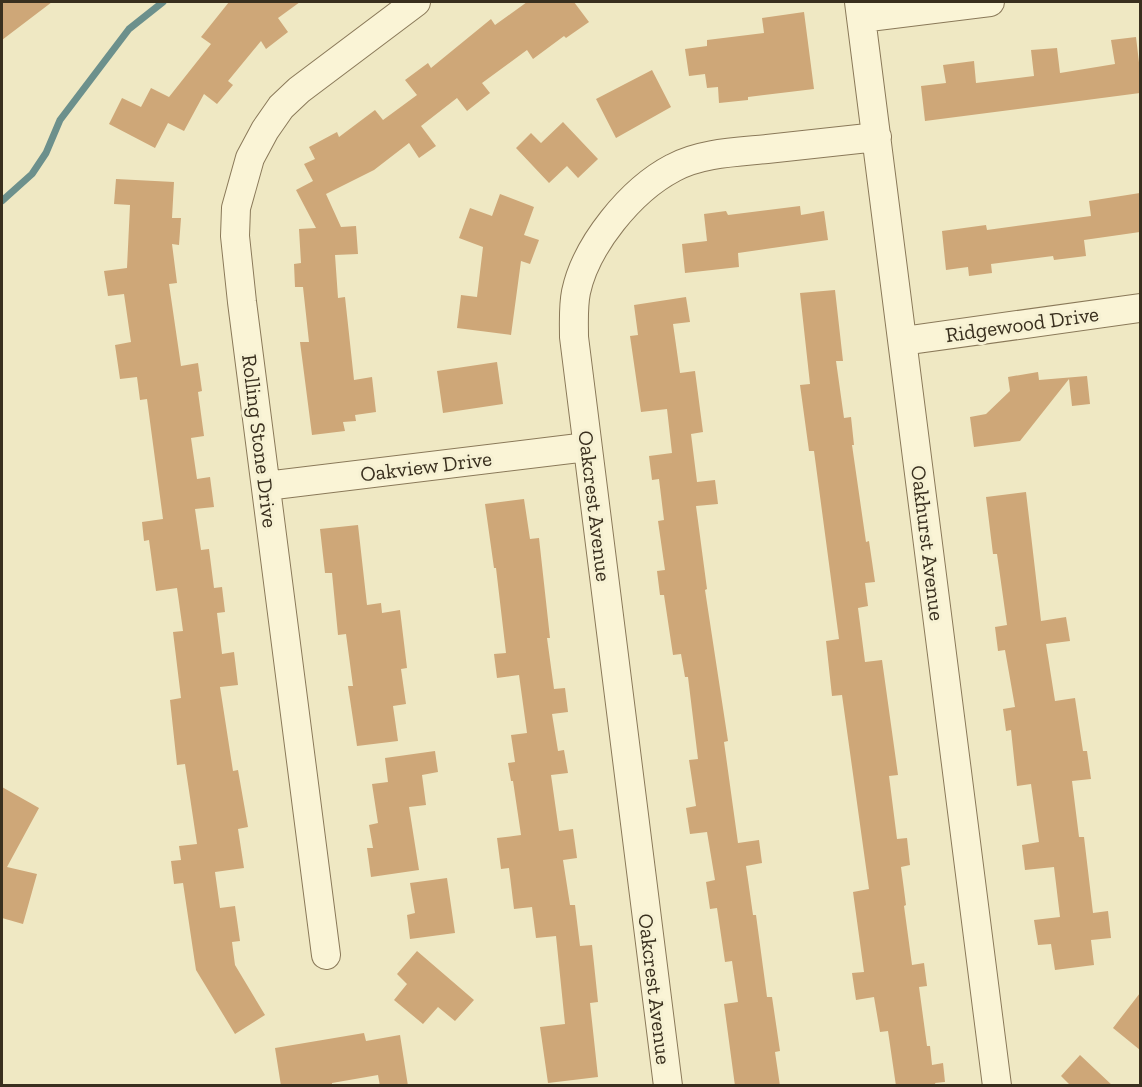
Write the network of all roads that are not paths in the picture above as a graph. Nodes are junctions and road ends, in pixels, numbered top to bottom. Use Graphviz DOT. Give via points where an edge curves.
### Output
graph roads {
  1 [pos="416,2"];
  2 [pos="990,2"];
  3 [pos="860,10"];
  4 [pos="877,137"];
  5 [pos="1140,308"];
  6 [pos="903,341"];
  7 [pos="587,447"];
  8 [pos="266,486"];
  9 [pos="326,955"];
  10 [pos="668,1086"];
  11 [pos="996,1086"];
  1 -- 8 [label="street, Rolling Stone Drive" via="281,107 250,158 242,181 235,236"];
  2 -- 3 [label="street"];
  3 -- 4 [label="street, Oakhurst Avenue"];
  4 -- 6 [label="street, Oakhurst Avenue"];
  4 -- 7 [label="street, Oakcrest Avenue" via="702,158 674,167 627,204 593,250 576,291 574,337"];
  5 -- 6 [label="street, Ridgewood Drive"];
  6 -- 11 [label="street, Oakhurst Avenue"];
  7 -- 8 [label="street, Oakview Drive"];
  7 -- 10 [label="street, Oakcrest Avenue"];
  8 -- 9 [label="street, Rolling Stone Drive"];
}
